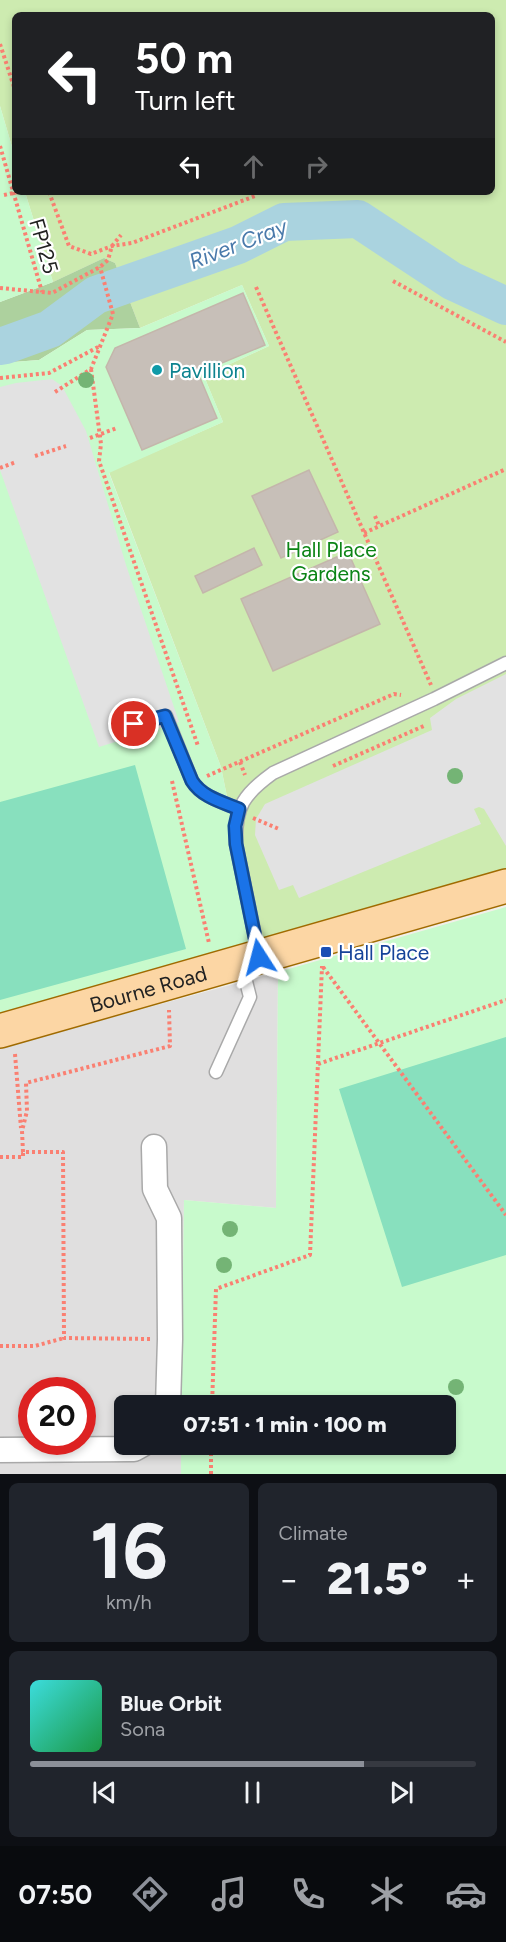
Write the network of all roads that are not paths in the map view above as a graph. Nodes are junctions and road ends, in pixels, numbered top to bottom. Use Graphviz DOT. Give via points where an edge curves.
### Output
graph roads {
  1 [pos="506,663"];
  2 [pos="118,729"];
  3 [pos="239,809"];
  4 [pos="506,886"];
  5 [pos="250,959"];
  6 [pos="0,1031"];
  7 [pos="216,1072"];
  8 [pos="154,1147"];
  9 [pos="168,1395"];
  10 [pos="114,1449"];
  11 [pos="0,1450"];
  1 -- 3 [label="lane" via="273,773 251,789"];
  2 -- 3 [label="lane" via="165,716 197,789"];
  3 -- 5 [label="lane" via="236,844"];
  4 -- 5 [label="main road, Bourne Road" via="319,953"];
  5 -- 6 [label="main road, Bourne Road"];
  5 -- 7 [label="lane" via="250,997"];
  8 -- 9 [label="street" via="155,1189 169,1218"];
  10 -- 11 [label="street"];
}
